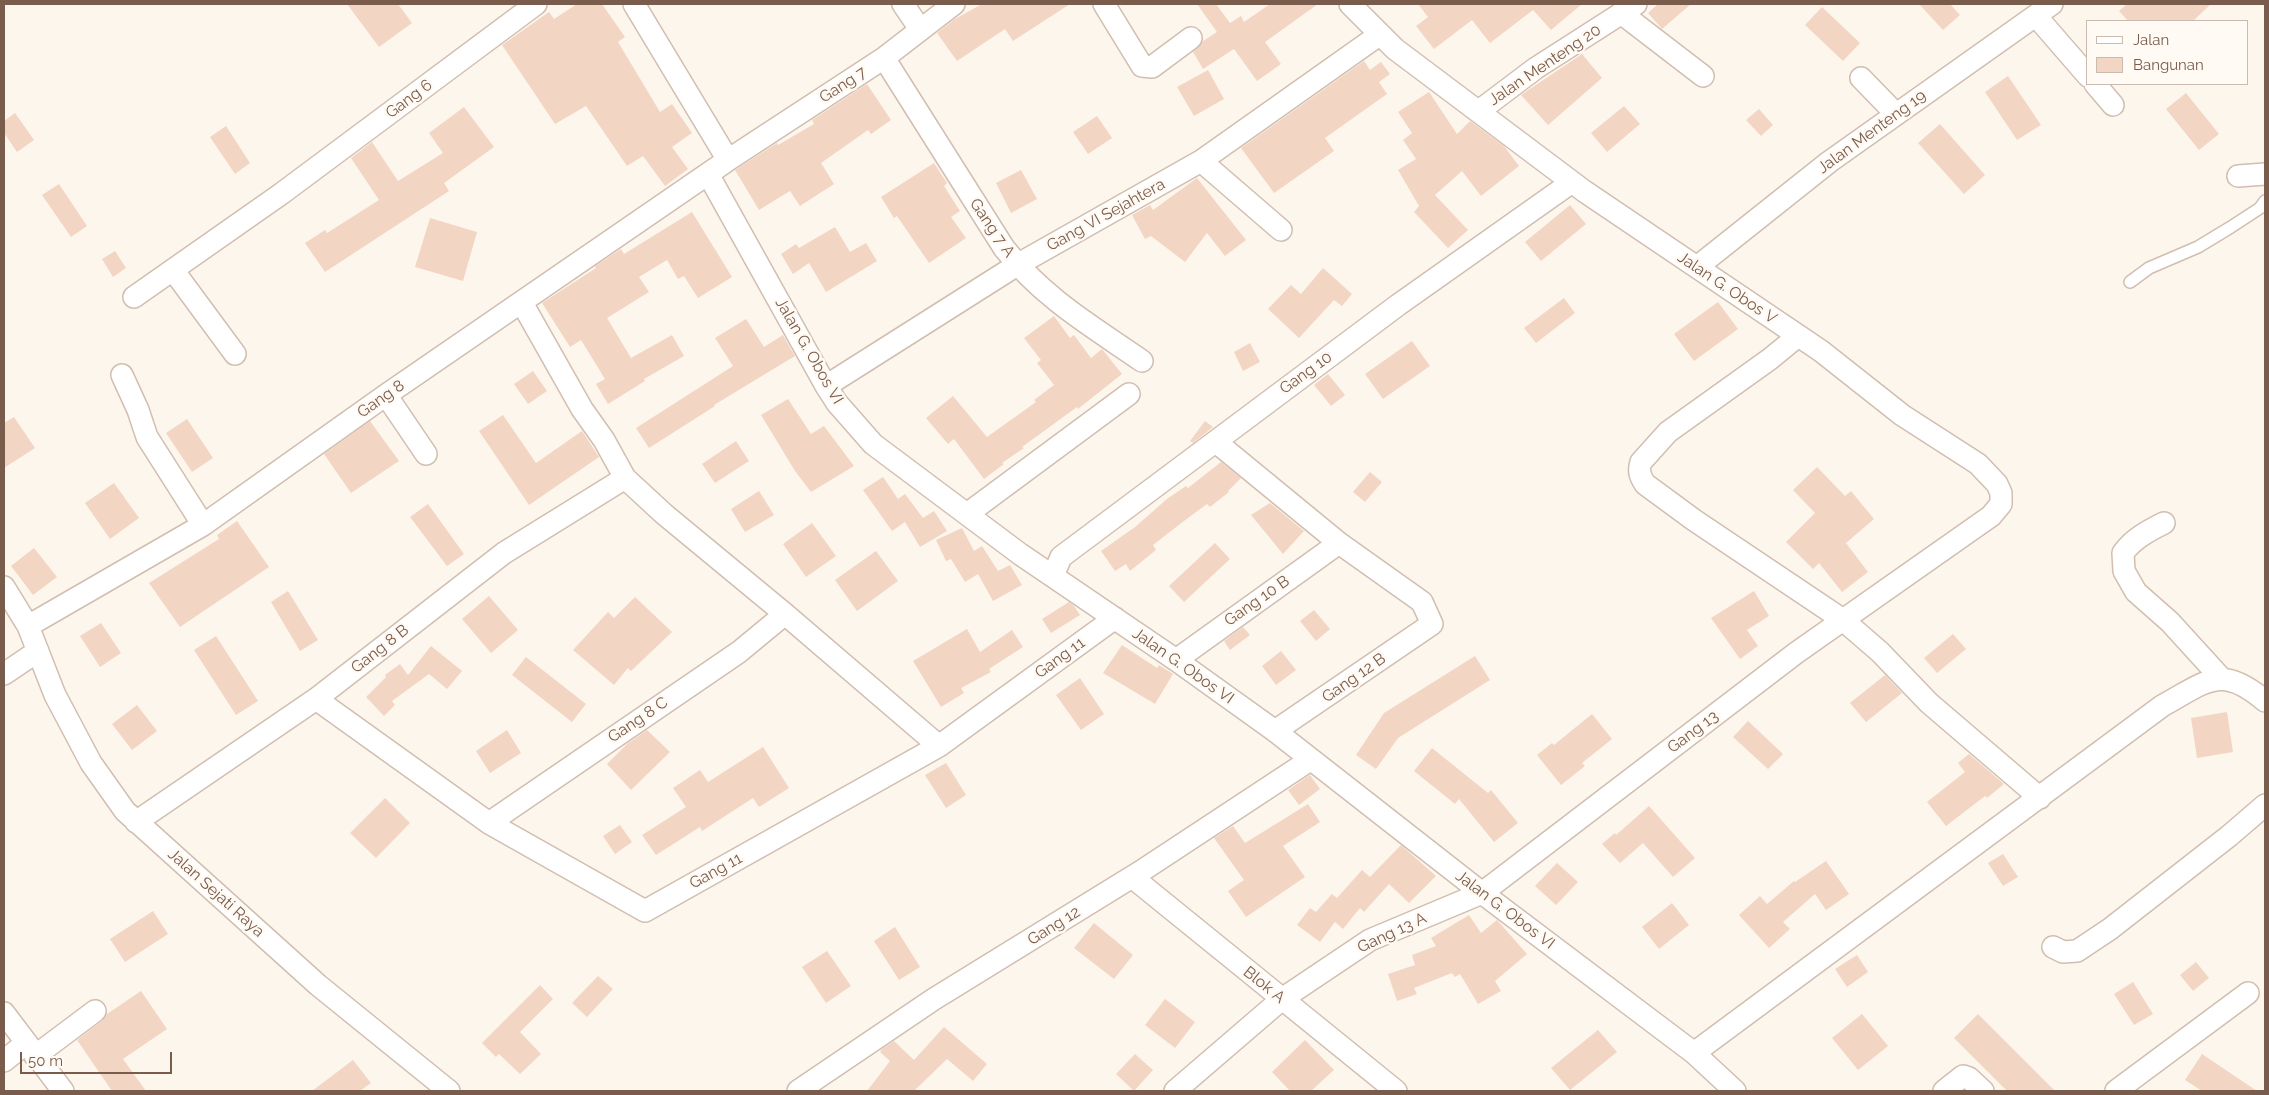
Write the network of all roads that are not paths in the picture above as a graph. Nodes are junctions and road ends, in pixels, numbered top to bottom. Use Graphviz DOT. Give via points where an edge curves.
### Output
graph roads {
  1 [pos="536,4"];
  2 [pos="634,4"];
  3 [pos="904,4"];
  4 [pos="954,4"];
  5 [pos="1104,4"];
  6 [pos="1350,4"];
  7 [pos="1629,9"];
  8 [pos="2044,10"];
  9 [pos="920,29"];
  10 [pos="1379,35"];
  11 [pos="1191,38"];
  12 [pos="884,58"];
  13 [pos="2086,73"];
  14 [pos="1703,76"];
  15 [pos="1861,78"];
  16 [pos="2096,85"];
  17 [pos="2113,105"];
  18 [pos="1478,111"];
  19 [pos="1896,114"];
  20 [pos="728,160"];
  21 [pos="1201,161"];
  22 [pos="708,174"];
  23 [pos="2265,174"];
  24 [pos="2238,176"];
  25 [pos="1572,182"];
  26 [pos="2265,201"];
  27 [pos="1281,230"];
  28 [pos="1017,265"];
  29 [pos="1697,267"];
  30 [pos="173,270"];
  31 [pos="2130,282"];
  32 [pos="134,297"];
  33 [pos="522,303"];
  34 [pos="1798,336"];
  35 [pos="234,354"];
  36 [pos="1142,361"];
  37 [pos="122,375"];
  38 [pos="826,386"];
  39 [pos="1129,394"];
  40 [pos="386,395"];
  41 [pos="1216,442"];
  42 [pos="426,454"];
  43 [pos="625,478"];
  44 [pos="967,514"];
  45 [pos="2164,523"];
  46 [pos="204,525"];
  47 [pos="1339,543"];
  48 [pos="1053,576"];
  49 [pos="1908,576"];
  50 [pos="4,587"];
  51 [pos="785,614"];
  52 [pos="1115,618"];
  53 [pos="1843,620"];
  54 [pos="28,626"];
  55 [pos="38,651"];
  56 [pos="1176,660"];
  57 [pos="4,674"];
  58 [pos="2221,678"];
  59 [pos="316,699"];
  60 [pos="2265,701"];
  61 [pos="1275,731"];
  62 [pos="939,746"];
  63 [pos="1310,760"];
  64 [pos="2040,798"];
  65 [pos="2265,805"];
  66 [pos="136,822"];
  67 [pos="489,823"];
  68 [pos="1132,877"];
  69 [pos="1482,893"];
  70 [pos="2053,947"];
  71 [pos="2248,993"];
  72 [pos="1282,1000"];
  73 [pos="95,1011"];
  74 [pos="4,1013"];
  75 [pos="30,1050"];
  76 [pos="1694,1054"];
  77 [pos="4,1061"];
  78 [pos="63,1091"];
  79 [pos="449,1091"];
  80 [pos="798,1091"];
  81 [pos="1175,1091"];
  82 [pos="1396,1091"];
  83 [pos="1735,1091"];
  84 [pos="1944,1091"];
  85 [pos="1983,1091"];
  86 [pos="2116,1091"];
  1 -- 30 [label="street, Gang 6" via="281,194"];
  2 -- 20 [label="street"];
  3 -- 9 [label="street"];
  4 -- 9 [label="street, Gang 7"];
  5 -- 11 [label="street" via="1142,66 1152,67"];
  6 -- 10 [label="street, Jalan G. Obos V"];
  7 -- 14 [label="street"];
  7 -- 18 [label="street, Jalan Menteng 20" via="1536,68"];
  8 -- 13 [label="street"];
  8 -- 19 [label="street, Jalan Menteng 19"];
  9 -- 12 [label="street, Gang 7"];
  10 -- 18 [label="street, Jalan G. Obos V"];
  10 -- 21 [label="street, Gang VI Sejahtera"];
  12 -- 20 [label="street, Gang 7"];
  12 -- 28 [label="street, Gang 7 A"];
  15 -- 19 [label="street"];
  16 -- 17 [label="street"];
  18 -- 25 [label="street, Jalan G. Obos V"];
  19 -- 29 [label="street, Jalan Menteng 19" via="1829,162"];
  20 -- 22 [label="street, Gang 8"];
  21 -- 27 [label="street"];
  21 -- 28 [label="street, Gang VI Sejahtera"];
  22 -- 33 [label="street, Gang 8"];
  22 -- 38 [label="street, Jalan G. Obos VI"];
  23 -- 24 [label="street"];
  25 -- 29 [label="street, Jalan G. Obos V"];
  25 -- 41 [label="street, Gang 10" via="1398,304"];
  26 -- 31 [label="lane" via="2260,208 2198,247 2149,268"];
  28 -- 36 [label="street, Gang 7 A" via="1050,297"];
  28 -- 38 [label="street, Gang VI Sejahtera"];
  29 -- 34 [label="street, Jalan G. Obos V"];
  30 -- 32 [label="street, Gang 6"];
  30 -- 35 [label="street"];
  33 -- 40 [label="street, Gang 8"];
  33 -- 43 [label="street"];
  34 -- 49 [label="street, Jalan G. Obos V" via="1902,415 1978,464 1997,484 2001,493 1998,509"];
  34 -- 53 [label="street" via="1668,432 1645,456 1639,475 1645,484 1694,520"];
  37 -- 46 [label="street" via="146,437"];
  38 -- 44 [label="street, Jalan G. Obos VI" via="873,444"];
  39 -- 44 [label="street"];
  40 -- 42 [label="street"];
  40 -- 46 [label="street, Gang 8"];
  41 -- 47 [label="street"];
  41 -- 48 [label="street, Gang 10" via="1061,556"];
  43 -- 51 [label="street"];
  43 -- 59 [label="street, Gang 8 B" via="504,553"];
  44 -- 48 [label="street, Jalan G. Obos VI"];
  45 -- 58 [label="street" via="2130,544 2123,553 2124,571 2136,592 2170,622"];
  46 -- 54 [label="street, Gang 8"];
  47 -- 56 [label="street, Gang 10 B"];
  47 -- 61 [label="street, Gang 12 B" via="1422,602 1432,624"];
  48 -- 52 [label="street, Jalan G. Obos VI"];
  49 -- 53 [label="street, Gang 13"];
  50 -- 54 [label="street, Jalan Sejati Raya"];
  51 -- 62 [label="street"];
  51 -- 67 [label="street, Gang 8 C" via="740,652"];
  52 -- 56 [label="street, Jalan G. Obos VI"];
  52 -- 62 [label="street, Gang 11"];
  53 -- 64 [label="street" via="1880,652 1928,703"];
  53 -- 69 [label="street, Gang 13"];
  54 -- 55 [label="street, Jalan Sejati Raya"];
  55 -- 57 [label="street"];
  55 -- 66 [label="street, Jalan Sejati Raya" via="55,694 91,763"];
  56 -- 61 [label="street, Jalan G. Obos VI"];
  58 -- 60 [label="street" via="2249,688"];
  58 -- 64 [label="street" via="2204,683 2162,706"];
  59 -- 66 [label="street, Gang 8 B"];
  59 -- 67 [label="street, Gang 11"];
  61 -- 63 [label="street, Jalan G. Obos VI"];
  62 -- 67 [label="street, Gang 11" via="645,910"];
  63 -- 68 [label="street, Gang 12"];
  63 -- 69 [label="street, Jalan G. Obos VI"];
  64 -- 76 [label="street"];
  65 -- 70 [label="street" via="2110,929 2077,951 2063,952"];
  66 -- 79 [label="street, Jalan Sejati Raya" via="318,985"];
  68 -- 72 [label="street, Blok A"];
  68 -- 80 [label="street, Gang 12" via="934,999"];
  69 -- 72 [label="street, Gang 13 A" via="1370,940"];
  69 -- 76 [label="street, Jalan G. Obos VI"];
  71 -- 86 [label="street"];
  72 -- 81 [label="street, Gang 13 A"];
  72 -- 82 [label="street, Blok A"];
  73 -- 75 [label="street"];
  74 -- 75 [label="street"];
  75 -- 77 [label="street"];
  75 -- 78 [label="street"];
  76 -- 83 [label="street, Jalan G. Obos VI"];
  84 -- 85 [label="street" via="1963,1076"];
}
